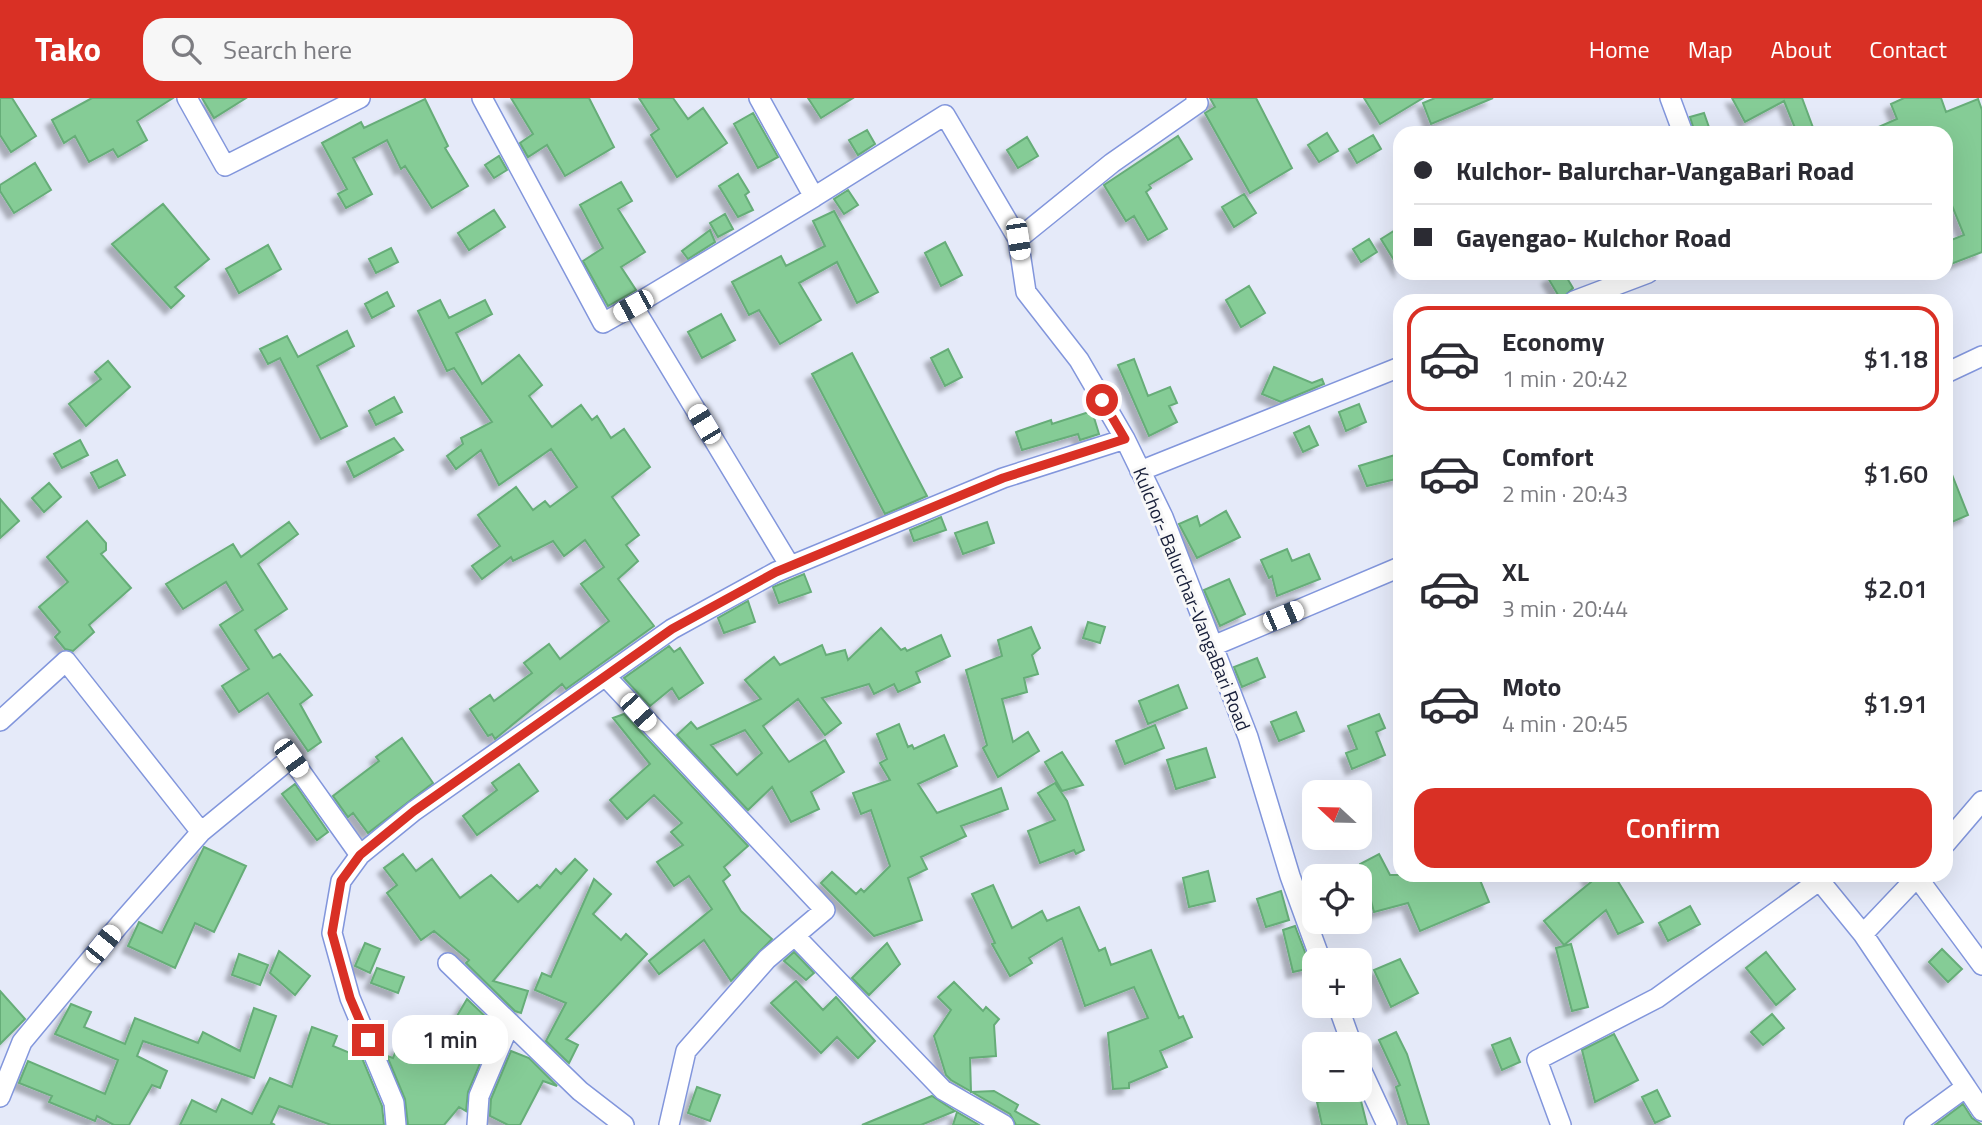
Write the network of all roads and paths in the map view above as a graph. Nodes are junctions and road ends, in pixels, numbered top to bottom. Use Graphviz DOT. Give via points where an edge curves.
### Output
graph roads {
  1 [pos="187,98"];
  2 [pos="360,98"];
  3 [pos="482,98"];
  4 [pos="759,98"];
  5 [pos="1670,98"];
  6 [pos="1200,100"];
  7 [pos="1680,126"];
  8 [pos="814,197"];
  9 [pos="1018,239"];
  10 [pos="1630,280"];
  11 [pos="1592,294"];
  12 [pos="633,306"];
  13 [pos="1982,356"];
  14 [pos="1393,370"];
  15 [pos="1953,370"];
  16 [pos="1125,439"];
  17 [pos="1140,471"];
  18 [pos="789,566"];
  19 [pos="1393,570"];
  20 [pos="1213,646"];
  21 [pos="606,677"];
  22 [pos="0,720"];
  23 [pos="1982,801"];
  24 [pos="201,832"];
  25 [pos="1953,835"];
  26 [pos="360,855"];
  27 [pos="1812,882"];
  28 [pos="1820,882"];
  29 [pos="1912,882"];
  30 [pos="1922,882"];
  31 [pos="1863,934"];
  32 [pos="795,936"];
  33 [pos="1316,948"];
  34 [pos="448,963"];
  35 [pos="1982,965"];
  36 [pos="510,1023"];
  37 [pos="1966,1087"];
  38 [pos="1372,1093"];
  39 [pos="0,1097"];
  40 [pos="1982,1111"];
  41 [pos="396,1125"];
  42 [pos="477,1125"];
  43 [pos="624,1125"];
  44 [pos="669,1125"];
  45 [pos="1004,1125"];
  46 [pos="1387,1125"];
  47 [pos="1560,1125"];
  48 [pos="1915,1125"];
  1 -- 2 [label="street" via="225,166"];
  3 -- 12 [label="street" via="603,323"];
  4 -- 8 [label="street"];
  5 -- 7 [label="street"];
  6 -- 9 [label="street"];
  8 -- 9 [label="street" via="945,115"];
  8 -- 12 [label="street"];
  9 -- 16 [label="street, Kulchor- Balurchar-VangaBari Road" via="1026,292 1079,360"];
  10 -- 11 [label="street"];
  12 -- 18 [label="street"];
  13 -- 15 [label="street"];
  14 -- 17 [label="street"];
  16 -- 17 [label="street, Kulchor- Balurchar-VangaBari Road"];
  16 -- 18 [label="street" via="1003,478"];
  17 -- 20 [label="street, Kulchor- Balurchar-VangaBari Road" via="1163,517"];
  18 -- 21 [label="street" via="672,629"];
  19 -- 20 [label="street"];
  20 -- 33 [label="street, Kulchor- Balurchar-VangaBari Road" via="1248,737"];
  21 -- 26 [label="street" via="414,811"];
  21 -- 32 [label="street" via="825,910"];
  22 -- 24 [label="street" via="66,661"];
  23 -- 25 [label="street"];
  24 -- 26 [label="street" via="291,758"];
  24 -- 39 [label="street" via="22,1042"];
  26 -- 41 [label="street" via="341,881 332,933 350,998 394,1103"];
  27 -- 47 [label="street" via="1657,998 1537,1060"];
  28 -- 31 [label="street"];
  29 -- 31 [label="street"];
  30 -- 35 [label="street"];
  31 -- 37 [label="street"];
  32 -- 44 [label="street" via="767,959 686,1051"];
  32 -- 45 [label="street" via="943,1090"];
  34 -- 36 [label="street"];
  36 -- 42 [label="street" via="479,1096"];
  36 -- 43 [label="street" via="580,1091"];
  37 -- 40 [label="street"];
  37 -- 48 [label="street"];
  38 -- 46 [label="street"];
}
